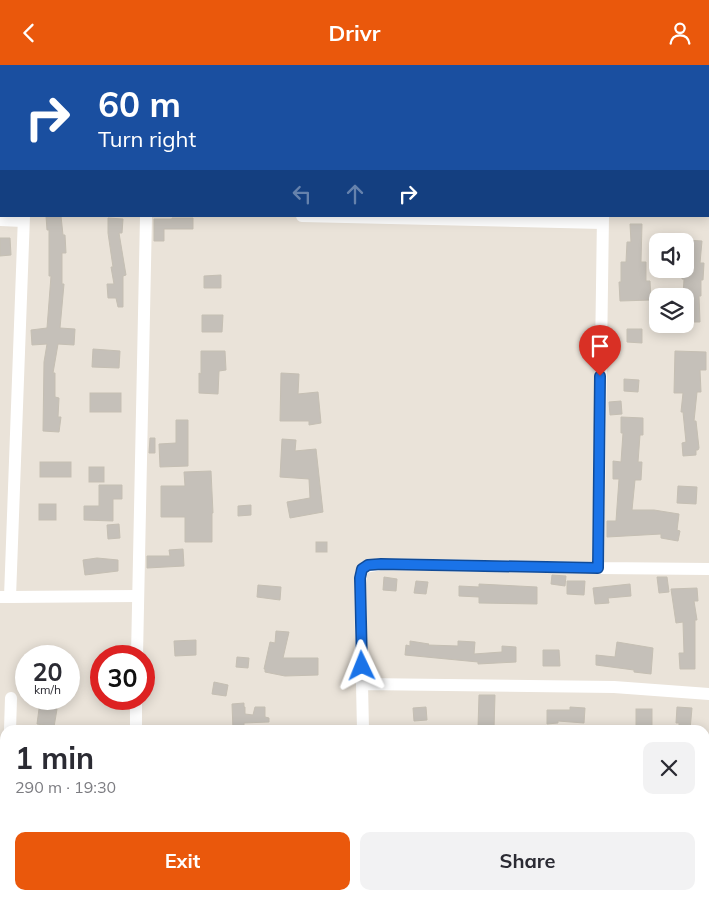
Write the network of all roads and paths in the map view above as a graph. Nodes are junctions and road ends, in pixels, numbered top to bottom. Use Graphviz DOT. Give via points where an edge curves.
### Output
graph roads {
  1 [pos="146,217"];
  2 [pos="377,217"];
  3 [pos="23,219"];
  4 [pos="0,220"];
  5 [pos="603,220"];
  6 [pos="598,568"];
  7 [pos="709,569"];
  8 [pos="137,596"];
  9 [pos="5,597"];
  10 [pos="136,645"];
  11 [pos="362,683"];
  12 [pos="709,694"];
  13 [pos="11,698"];
  14 [pos="136,710"];
  15 [pos="10,725"];
  16 [pos="136,725"];
  17 [pos="363,725"];
  1 -- 8 [label="street"];
  2 -- 5 [label="street"];
  3 -- 4 [label="street"];
  3 -- 9 [label="street"];
  5 -- 6 [label="street"];
  6 -- 7 [label="street"];
  6 -- 11 [label="street" via="381,564 365,567 360,584"];
  8 -- 9 [label="street"];
  8 -- 10 [label="street"];
  11 -- 12 [label="street" via="614,687"];
  11 -- 17 [label="street"];
  13 -- 15 [label="street"];
  14 -- 16 [label="street"];
}
